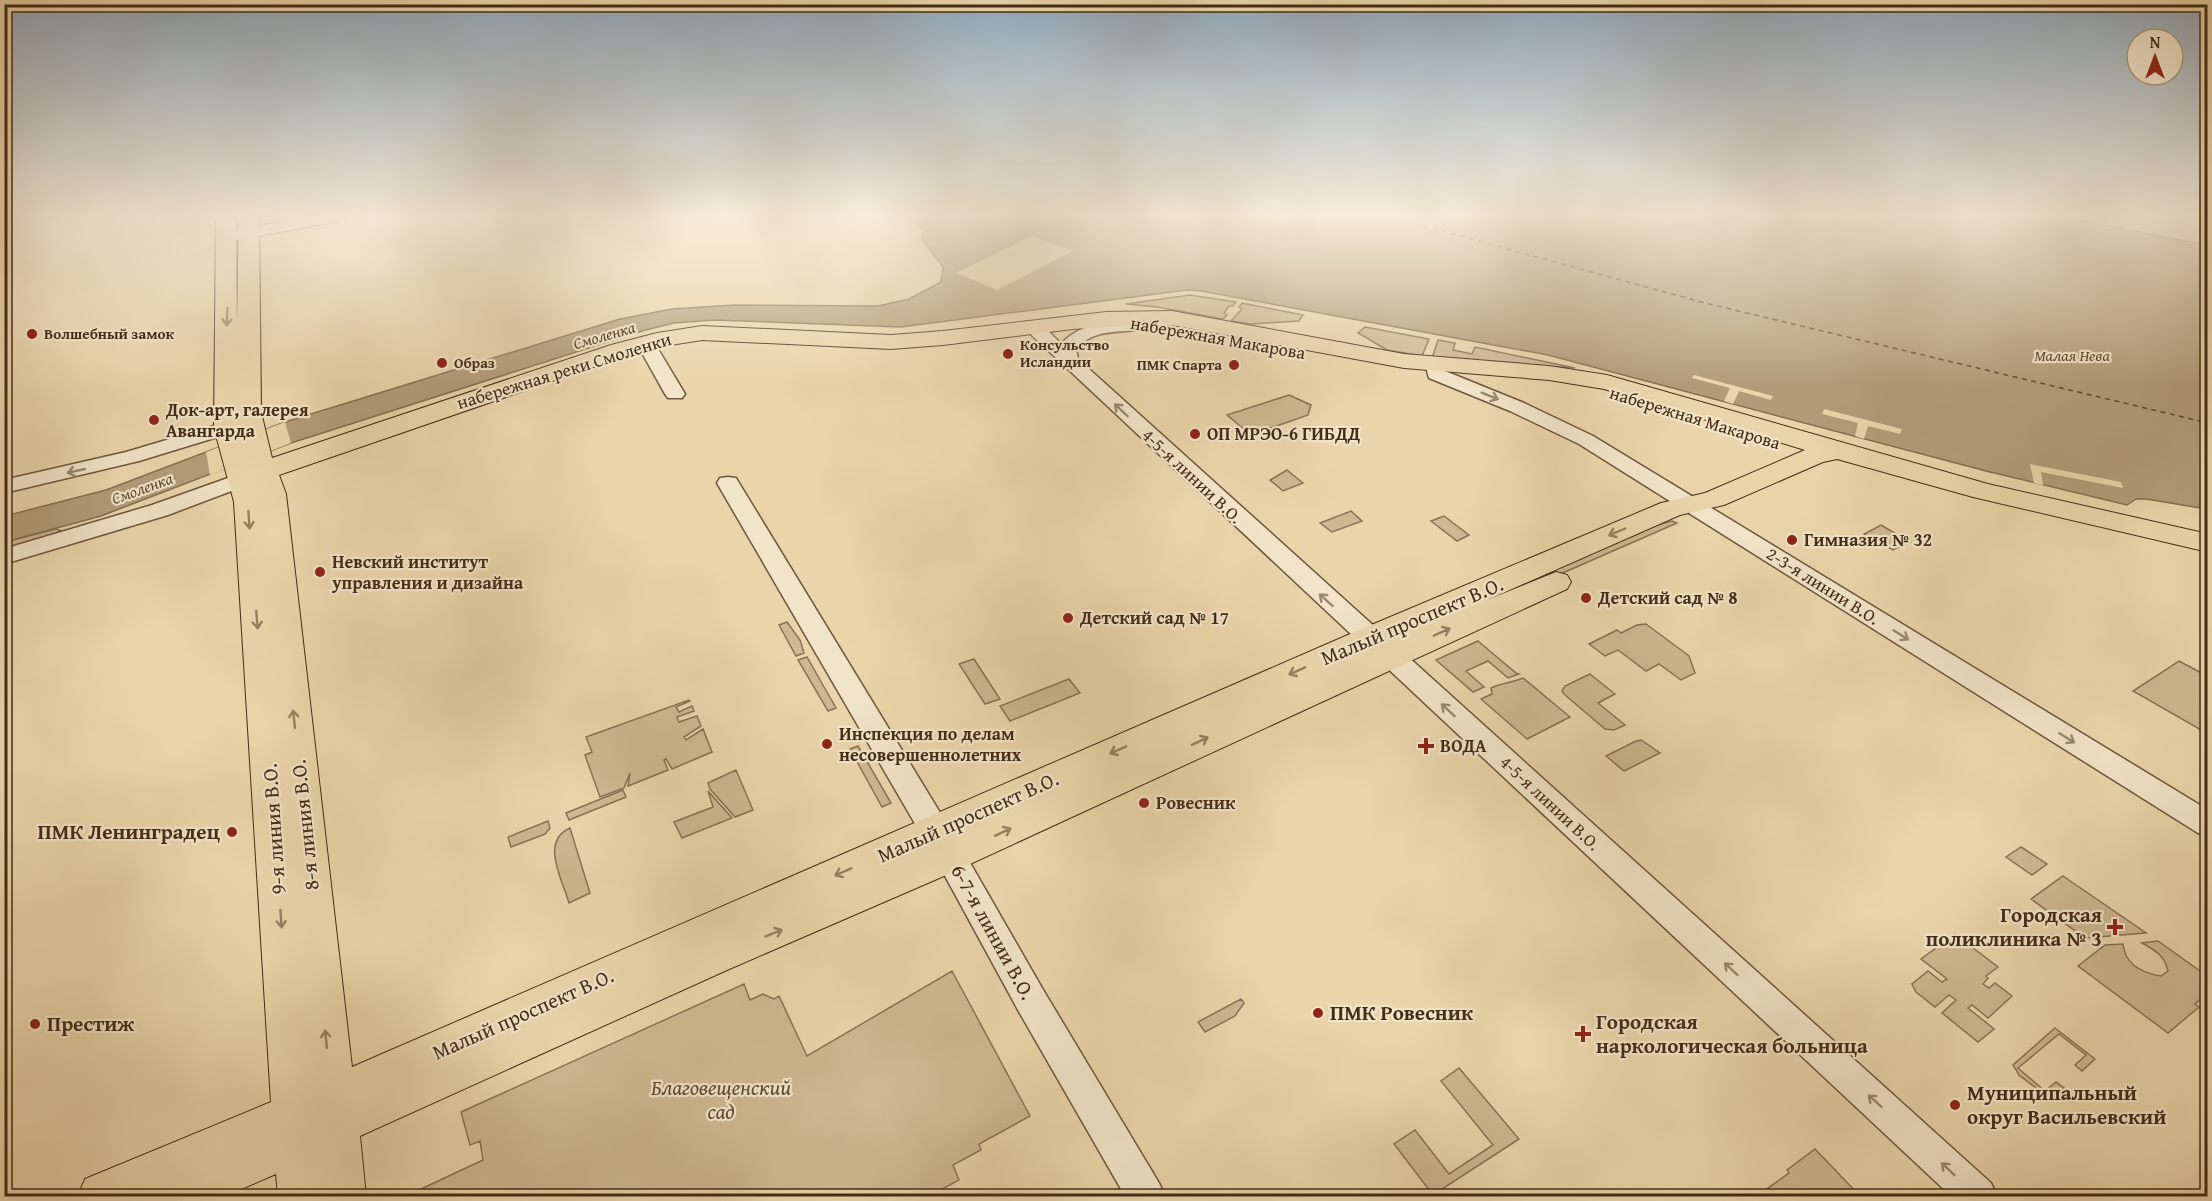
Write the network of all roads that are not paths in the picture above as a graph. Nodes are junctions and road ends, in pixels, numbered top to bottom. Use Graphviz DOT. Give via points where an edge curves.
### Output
graph roads {
  1 [pos="234,272"];
  2 [pos="1110,320"];
  3 [pos="1146,323"];
  4 [pos="1031,326"];
  5 [pos="646,344"];
  6 [pos="1069,362"];
  7 [pos="1435,369"];
  8 [pos="675,394"];
  9 [pos="244,454"];
  10 [pos="1835,458"];
  11 [pos="728,483"];
  12 [pos="4,487"];
  13 [pos="1700,510"];
  14 [pos="2208,543"];
  15 [pos="4,557"];
  16 [pos="2208,558"];
  17 [pos="1379,647"];
  18 [pos="2208,825"];
  19 [pos="943,844"];
  20 [pos="315,1119"];
  21 [pos="102,1197"];
  22 [pos="170,1197"];
  23 [pos="302,1197"];
  24 [pos="342,1197"];
  25 [pos="1146,1197"];
  26 [pos="1978,1197"];
  1 -- 9 [label="main road, 9-я линия В.О." via="225,363"];
  2 -- 3 [label="main road, набережная Макарова"];
  2 -- 4 [label="main road, набережная реки Смоленки"];
  2 -- 7 [label="main road, набережная Макарова" via="1172,318"];
  3 -- 6 [label="street" via="1083,334 1067,348"];
  3 -- 7 [label="main road, набережная Макарова" via="1386,369"];
  4 -- 5 [label="main road, набережная реки Смоленки" via="908,341 707,333"];
  4 -- 6 [label="street, 4-5-я линии В.О."];
  5 -- 8 [label="street"];
  5 -- 9 [label="main road, набережная реки Смоленки" via="487,394"];
  17 -- 6 [label="street, 4-5-я линии В.О., one-way"];
  7 -- 10 [label="main road, набережная Макарова" via="1582,384"];
  7 -- 13 [label="street, 2-3-я линии В.О., one-way" via="1586,440"];
  9 -- 12 [label="street, набережная реки Смоленки, one-way" via="132,456"];
  9 -- 15 [label="street, набережная реки Смоленки" via="160,510"];
  9 -- 20 [label="main road, 9-я линия В.О."];
  10 -- 13 [label="main road, Малый проспект В.О." via="1714,499"];
  10 -- 13 [label="main road, Малый проспект В.О." via="1824,469"];
  10 -- 14 [label="main road, набережная Макарова"];
  10 -- 16 [label="main road, набережная Макарова" via="1901,483"];
  11 -- 19 [label="street, 6-7-я линии В.О."];
  13 -- 17 [label="main road, Малый проспект В.О."];
  13 -- 18 [label="street, 2-3-я линии В.О., one-way"];
  17 -- 19 [label="main road, Малый проспект В.О."];
  26 -- 17 [label="street, 4-5-я линии В.О., one-way"];
  19 -- 20 [label="main road, Малый проспект В.О." via="794,925"];
  19 -- 25 [label="street, 6-7-я линии В.О."];
  20 -- 21 [label="main road, Малый проспект В.О."];
  20 -- 22 [label="main road, Малый проспект В.О."];
  20 -- 23 [label="main road, 9-я линия В.О."];
  20 -- 24 [label="main road"];
}
